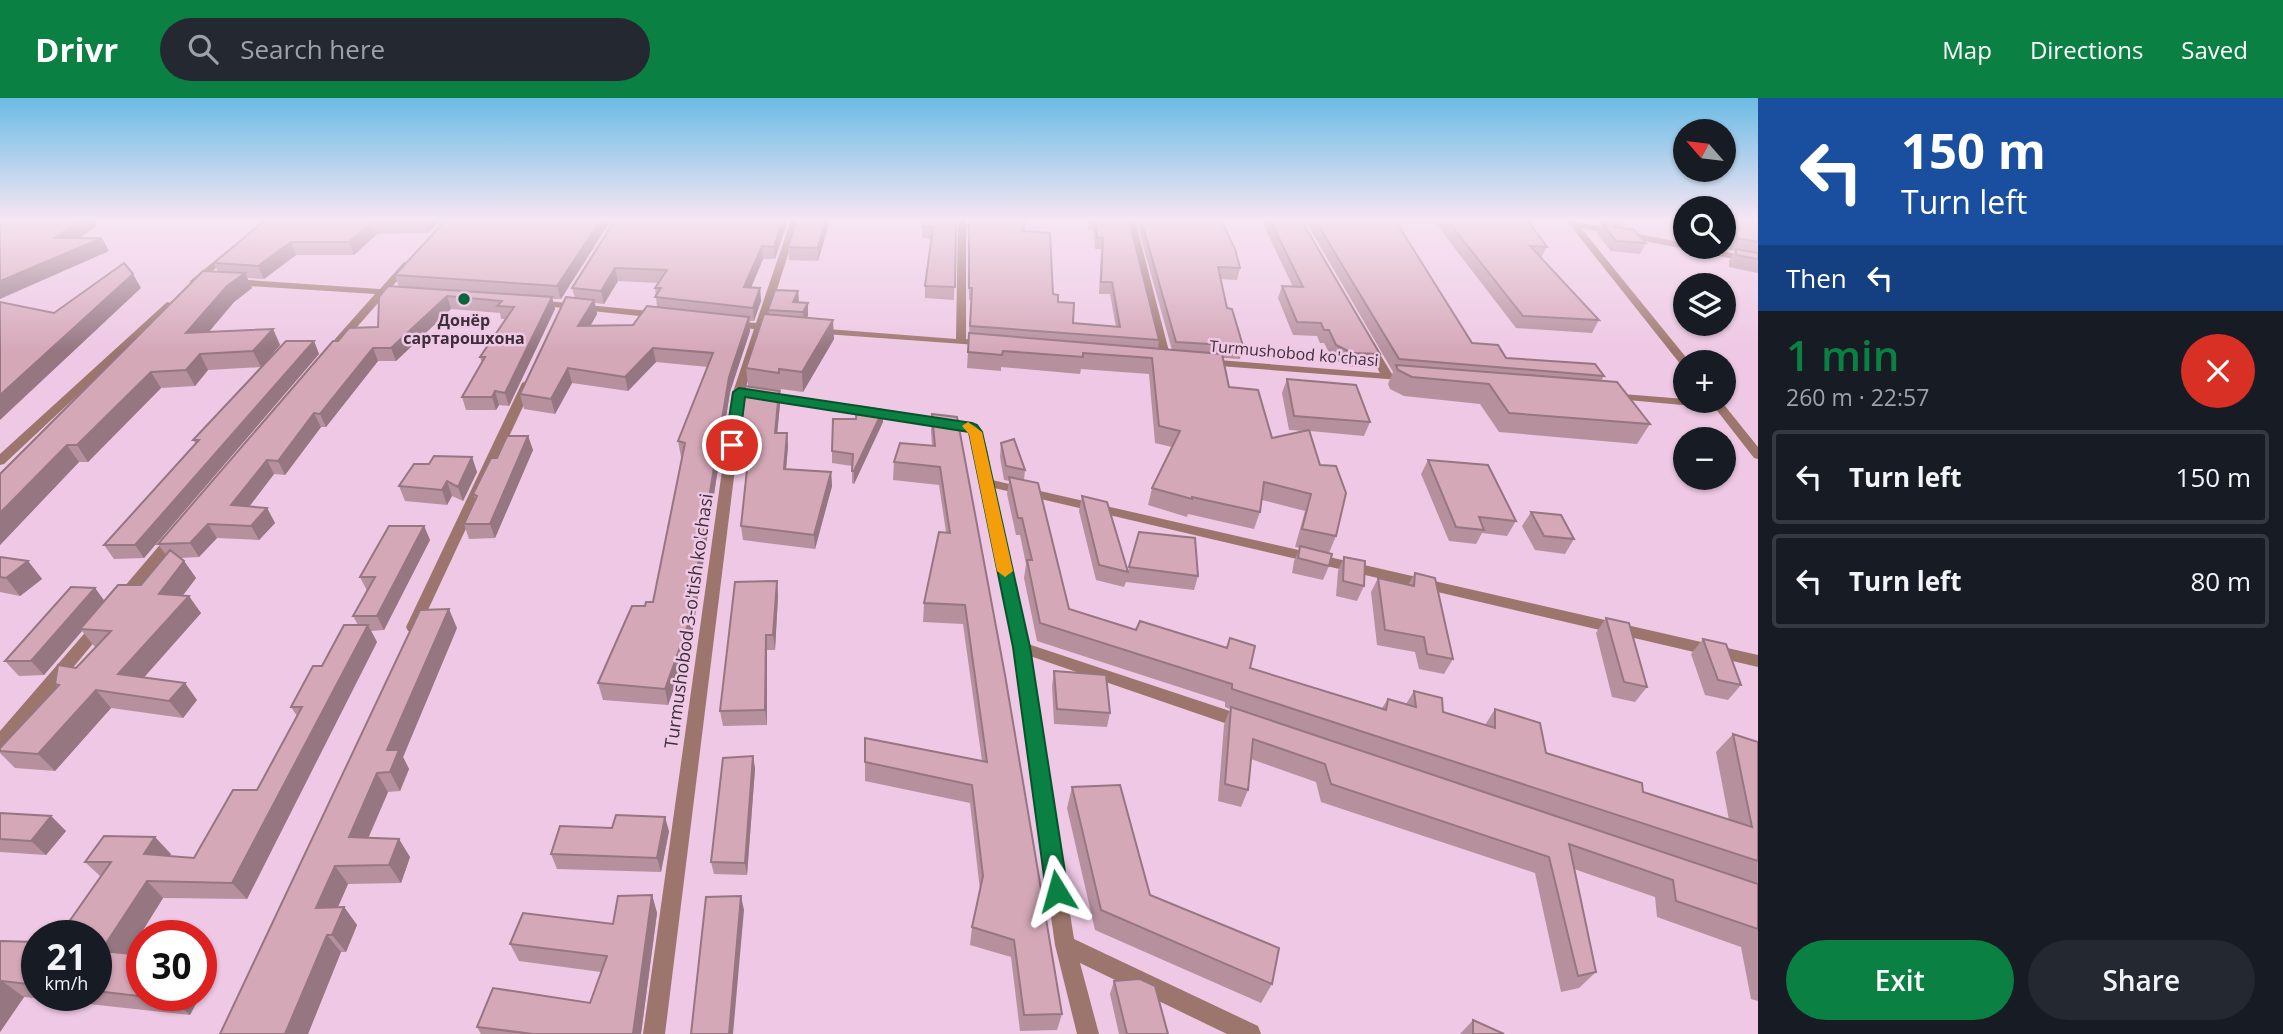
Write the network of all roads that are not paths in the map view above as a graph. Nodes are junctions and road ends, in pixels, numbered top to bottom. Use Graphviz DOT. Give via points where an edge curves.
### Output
graph roads {
  1 [pos="215,264"];
  2 [pos="407,264"];
  3 [pos="780,264"];
  4 [pos="962,264"];
  5 [pos="1142,264"];
  6 [pos="1605,264"];
  7 [pos="197,279"];
  8 [pos="210,280"];
  9 [pos="223,281"];
  10 [pos="187,288"];
  11 [pos="382,291"];
  12 [pos="408,293"];
  13 [pos="177,298"];
  14 [pos="526,302"];
  15 [pos="676,317"];
  16 [pos="718,322"];
  17 [pos="759,327"];
  18 [pos="786,329"];
  19 [pos="1360,329"];
  20 [pos="800,330"];
  21 [pos="961,341"];
  22 [pos="1002,345"];
  23 [pos="1675,350"];
  24 [pos="328,354"];
  25 [pos="1152,357"];
  26 [pos="1166,359"];
  27 [pos="1179,360"];
  28 [pos="1192,361"];
  29 [pos="536,368"];
  30 [pos="1388,377"];
  31 [pos="1427,380"];
  32 [pos="739,392"];
  33 [pos="1598,395"];
  34 [pos="1673,400"];
  35 [pos="1725,413"];
  36 [pos="1758,455"];
  37 [pos="0,461"];
  38 [pos="986,482"];
  39 [pos="186,523"];
  40 [pos="405,644"];
  41 [pos="1021,647"];
  42 [pos="1758,661"];
  43 [pos="1258,727"];
  44 [pos="0,743"];
  45 [pos="1065,945"];
  46 [pos="654,1034"];
  47 [pos="1087,1034"];
  48 [pos="1250,1034"];
  1 -- 7 [label="street"];
  2 -- 11 [label="street"];
  3 -- 17 [label="street, Turmushobod 3-o'tish ko'chasi"];
  4 -- 21 [label="street"];
  5 -- 26 [label="street"];
  6 -- 23 [label="street"];
  7 -- 8 [label="street"];
  7 -- 10 [label="street"];
  9 -- 11 [label="street"];
  11 -- 12 [label="street"];
  11 -- 24 [label="street"];
  13 -- 37 [label="street"];
  14 -- 15 [label="street"];
  16 -- 17 [label="street"];
  17 -- 18 [label="street"];
  17 -- 32 [label="street, Turmushobod 3-o'tish ko'chasi"];
  19 -- 30 [label="street"];
  20 -- 21 [label="street"];
  21 -- 22 [label="street"];
  25 -- 26 [label="street"];
  26 -- 27 [label="street"];
  28 -- 30 [label="street, Turmushobod ko'chasi"];
  29 -- 40 [label="street"];
  30 -- 31 [label="street, Turmushobod ko'chasi"];
  32 -- 38 [label="street" via="972,427"];
  32 -- 46 [label="street, Turmushobod 3-o'tish ko'chasi"];
  33 -- 34 [label="street"];
  35 -- 36 [label="street"];
  38 -- 41 [label="street"];
  38 -- 42 [label="street"];
  39 -- 44 [label="street"];
  41 -- 43 [label="street"];
  41 -- 45 [label="street"];
  45 -- 47 [label="street"];
  45 -- 48 [label="street"];
}
